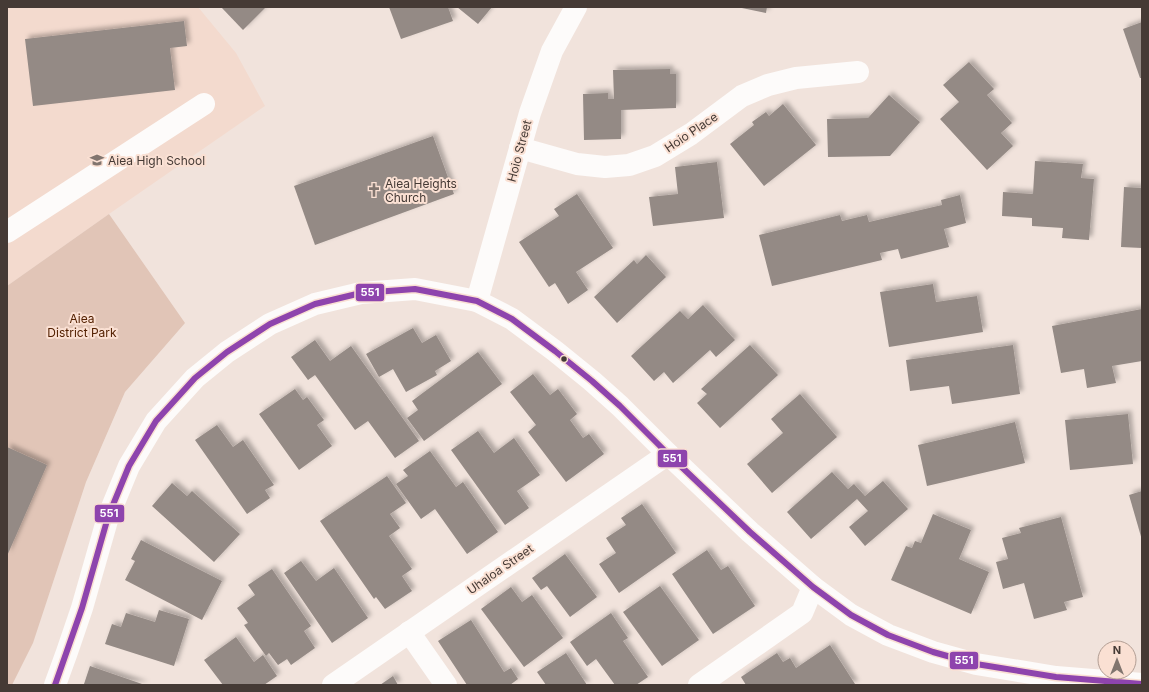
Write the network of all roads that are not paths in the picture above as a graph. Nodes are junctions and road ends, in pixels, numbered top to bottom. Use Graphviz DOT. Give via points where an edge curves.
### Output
graph roads {
  1 [pos="576,7"];
  2 [pos="858,72"];
  3 [pos="204,104"];
  4 [pos="520,148"];
  5 [pos="7,232"];
  6 [pos="477,301"];
  7 [pos="668,454"];
  8 [pos="813,587"];
  9 [pos="409,632"];
  10 [pos="1053,681"];
  11 [pos="1142,684"];
  12 [pos="54,685"];
  13 [pos="334,685"];
  14 [pos="446,685"];
  15 [pos="699,685"];
  1 -- 4 [label="street, Hoio Street" via="552,51"];
  2 -- 4 [label="street, Hoio Place" via="796,78 768,85 742,96 691,134 655,156 629,165 605,167 577,164"];
  3 -- 5 [label="street"];
  4 -- 6 [label="street, Hoio Street"];
  6 -- 7 [label="street" via="512,319 579,371 620,406"];
  6 -- 12 [label="street" via="415,289 361,293 314,304 270,324 227,352 195,378 156,421 129,466 108,517 82,608"];
  7 -- 8 [label="street" via="750,532"];
  7 -- 9 [label="street, Uhaloa Street"];
  8 -- 10 [label="street" via="851,615 888,635 933,652 976,664"];
  8 -- 15 [label="street" via="802,613"];
  9 -- 13 [label="street, Uhaloa Street"];
  9 -- 14 [label="street"];
  10 -- 11 [label="street"];
}
